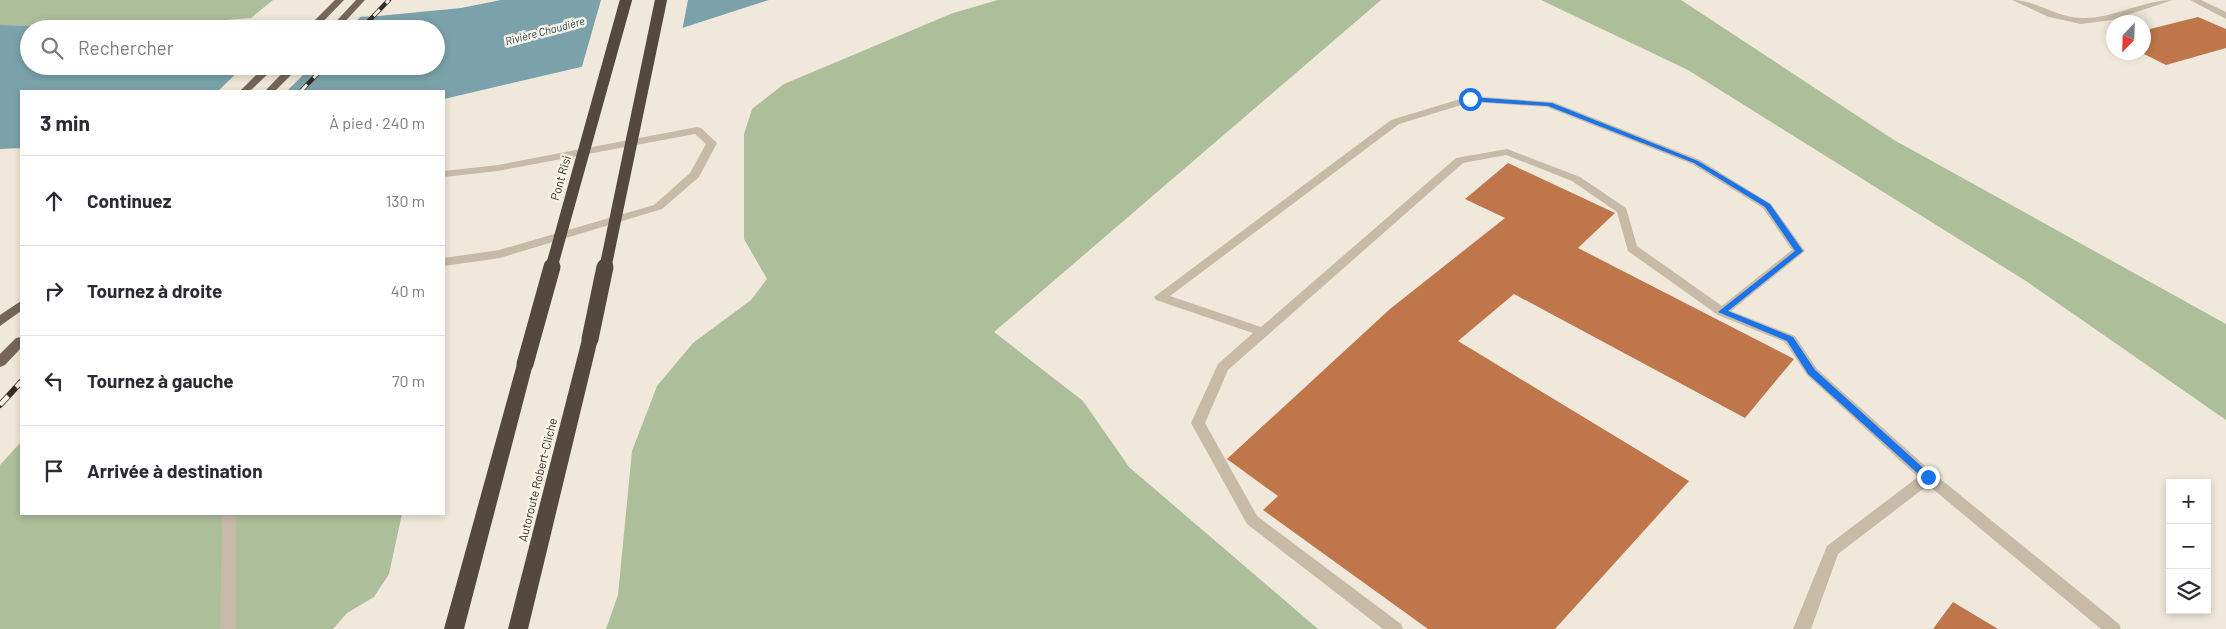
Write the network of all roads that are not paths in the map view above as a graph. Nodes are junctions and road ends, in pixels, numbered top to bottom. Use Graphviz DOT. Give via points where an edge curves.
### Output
graph roads {
  1 [pos="340,0"];
  2 [pos="361,0"];
  3 [pos="626,0"];
  4 [pos="661,0"];
  5 [pos="2016,0"];
  6 [pos="2169,0"];
  7 [pos="2194,0"];
  8 [pos="2226,16"];
  9 [pos="319,20"];
  10 [pos="342,20"];
  11 [pos="262,75"];
  12 [pos="286,75"];
  13 [pos="246,90"];
  14 [pos="271,90"];
  15 [pos="445,174"];
  16 [pos="445,262"];
  17 [pos="20,306"];
  18 [pos="1722,312"];
  19 [pos="0,322"];
  20 [pos="1263,332"];
  21 [pos="20,342"];
  22 [pos="0,362"];
  23 [pos="1928,477"];
  24 [pos="229,515"];
  25 [pos="228,629"];
  26 [pos="454,629"];
  27 [pos="518,629"];
  28 [pos="1395,629"];
  29 [pos="1801,629"];
  30 [pos="2112,629"];
  1 -- 9 [label="main road"];
  2 -- 10 [label="main road"];
  3 -- 26 [label="highway, Pont Risi, bridge"];
  4 -- 27 [label="highway, Autoroute Robert-Cliche, bridge" via="590,339"];
  5 -- 6 [label="street" via="2061,16 2090,21"];
  7 -- 8 [label="street"];
  11 -- 13 [label="main road"];
  12 -- 14 [label="main road"];
  15 -- 16 [label="street" via="498,168 697,130 712,143 695,175 658,207 500,254"];
  17 -- 19 [label="main road"];
  18 -- 20 [label="street" via="1632,248 1622,210 1576,179 1507,152 1460,160"];
  18 -- 20 [label="street" via="1799,251 1767,206 1696,162 1549,104 1470,99 1395,122 1160,297"];
  18 -- 23 [label="street" via="1790,339 1812,372"];
  20 -- 28 [label="street" via="1223,367 1198,423 1252,520"];
  21 -- 22 [label="main road"];
  23 -- 29 [label="street" via="1832,550"];
  23 -- 30 [label="street"];
  24 -- 25 [label="street"];
}
